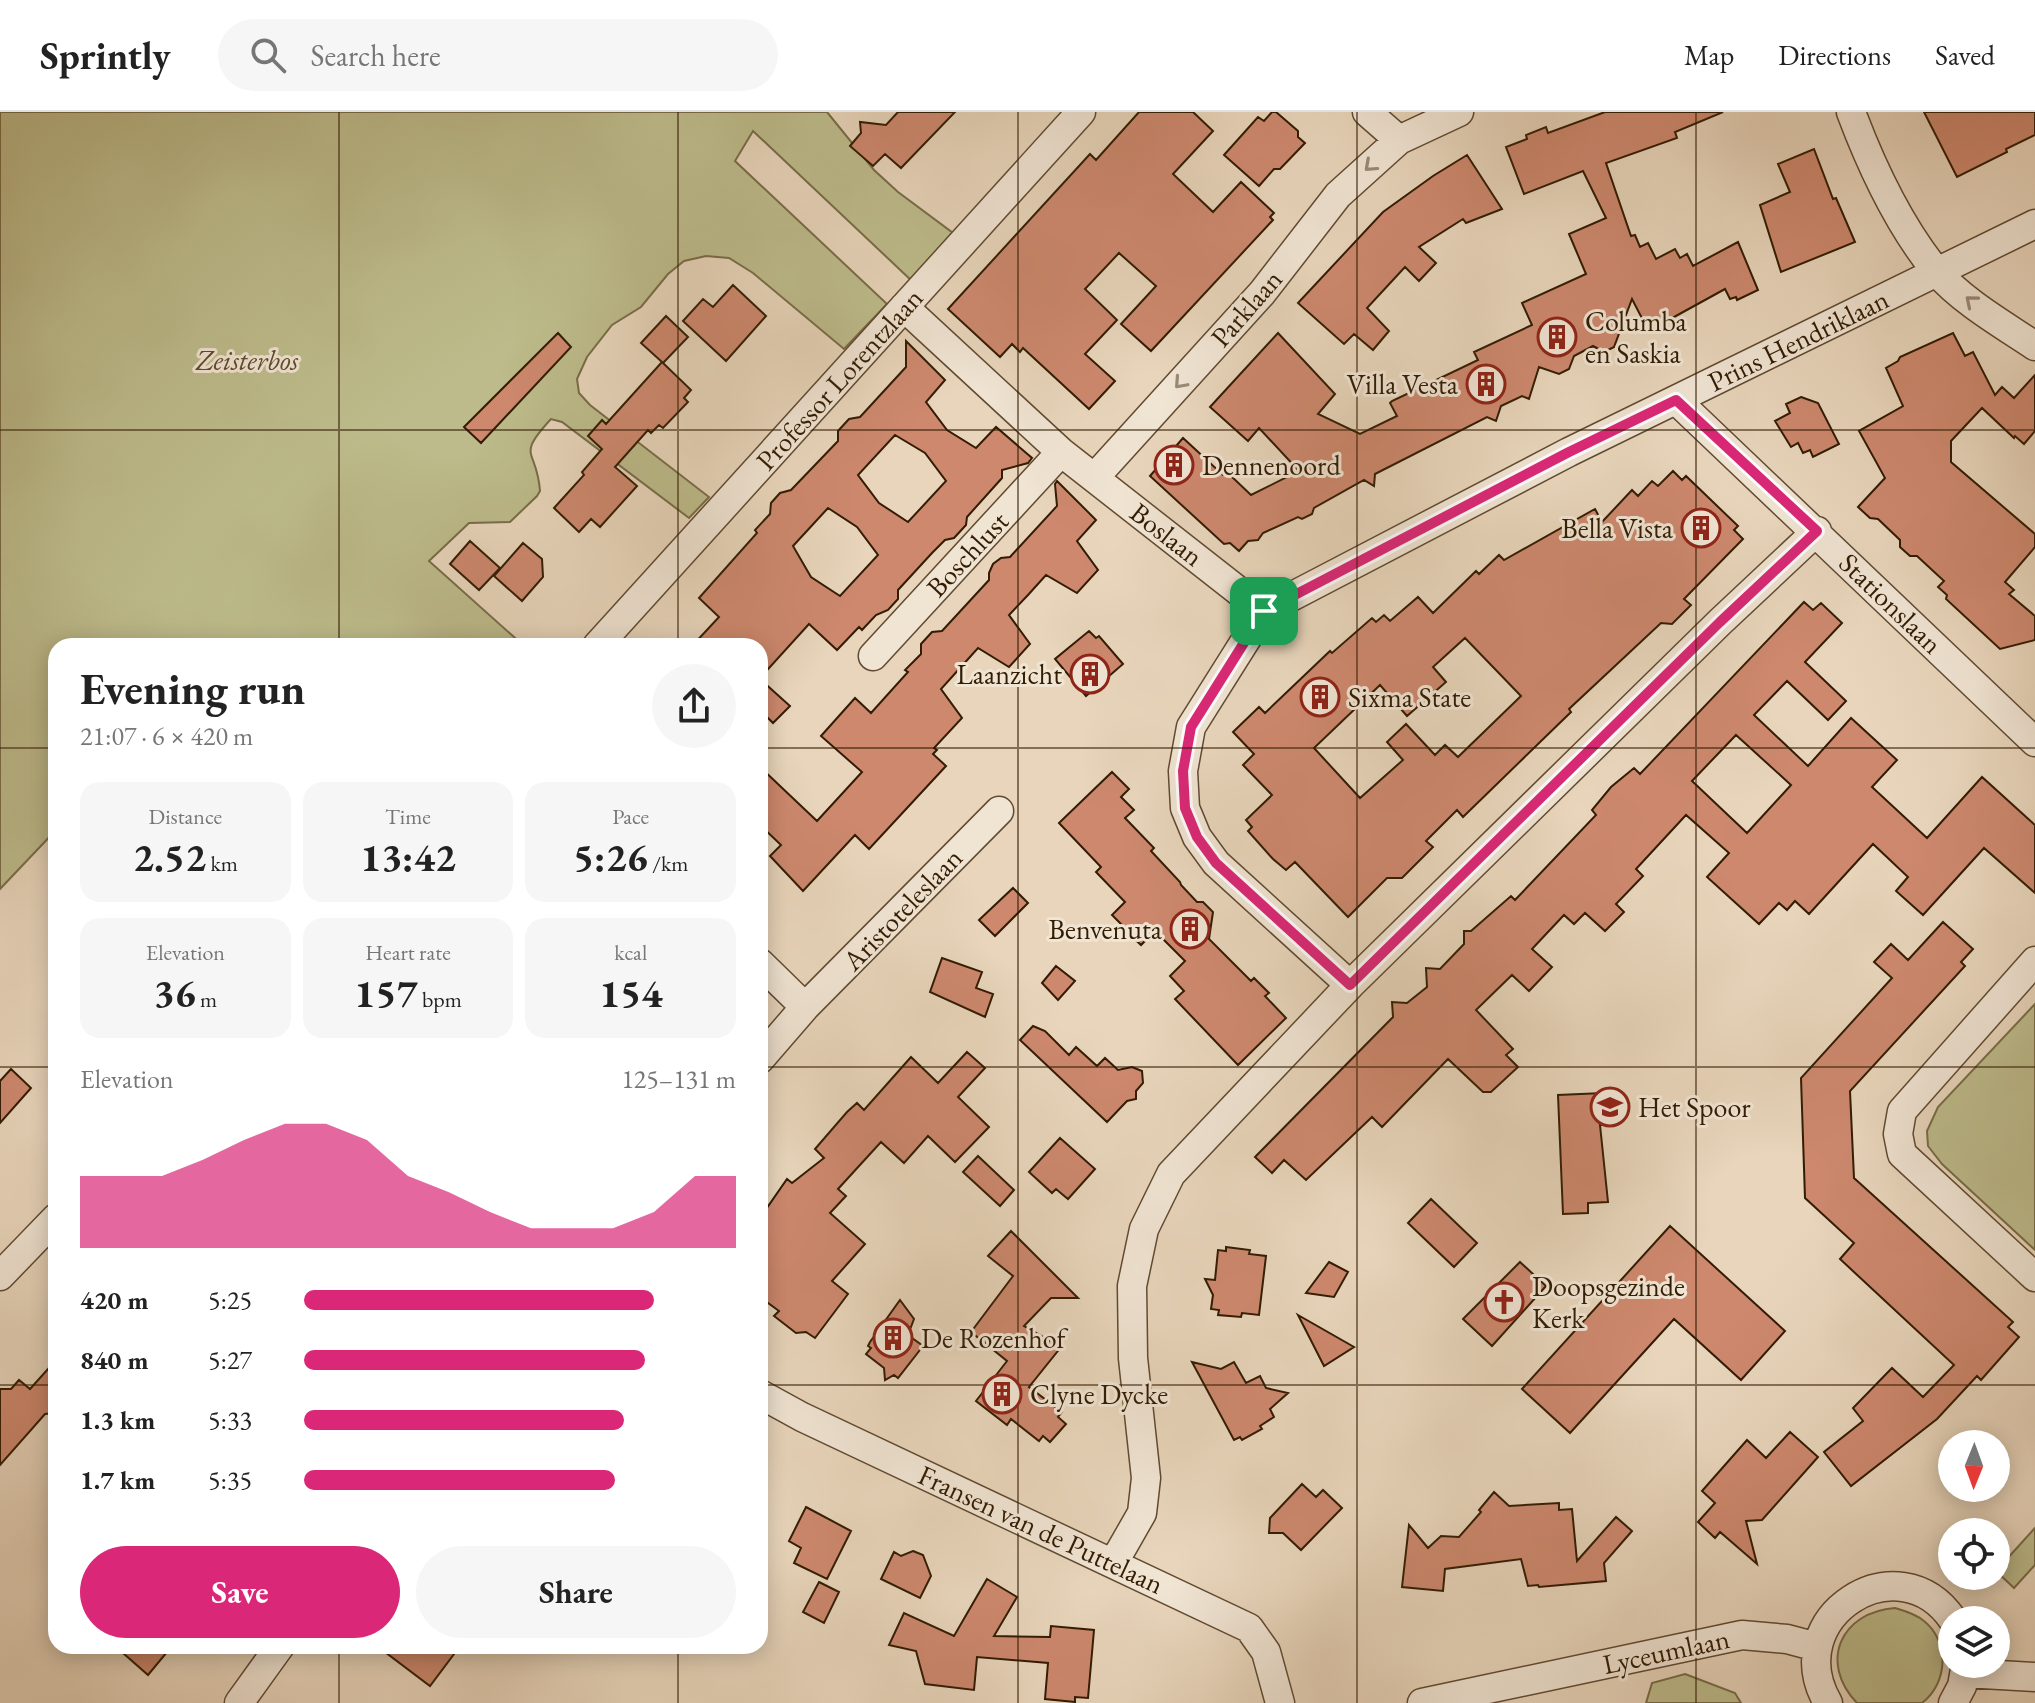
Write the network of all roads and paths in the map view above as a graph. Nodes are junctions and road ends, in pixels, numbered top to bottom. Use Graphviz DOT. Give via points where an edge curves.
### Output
graph roads {
  1 [pos="1081,112"];
  2 [pos="1367,112"];
  3 [pos="1459,112"];
  4 [pos="1851,112"];
  5 [pos="1399,140"];
  6 [pos="2035,224"];
  7 [pos="1937,272"];
  8 [pos="904,307"];
  9 [pos="2035,346"];
  10 [pos="1676,400"];
  11 [pos="1061,452"];
  12 [pos="1095,477"];
  13 [pos="1817,531"];
  14 [pos="1264,611"];
  15 [pos="604,638"];
  16 [pos="873,656"];
  17 [pos="2035,742"];
  18 [pos="999,811"];
  19 [pos="2035,961"];
  20 [pos="768,971"];
  21 [pos="1350,985"];
  22 [pos="805,1007"];
  23 [pos="768,1050"];
  24 [pos="48,1226"];
  25 [pos="0,1276"];
  26 [pos="2035,1277"];
  27 [pos="768,1398"];
  28 [pos="1114,1562"];
  29 [pos="1942,1606"];
  30 [pos="1817,1647"];
  31 [pos="274,1654"];
  32 [pos="2010,1674"];
  33 [pos="2035,1677"];
  34 [pos="1963,1678"];
  35 [pos="239,1703"];
  36 [pos="1280,1703"];
  37 [pos="1422,1703"];
  38 [pos="1828,1703"];
  39 [pos="1953,1703"];
  1 -- 8 [label="street, Professor Lorentzlaan"];
  2 -- 5 [label="street"];
  3 -- 5 [label="street, Parklaan"];
  4 -- 7 [label="street" via="1885,193"];
  5 -- 12 [label="street, Parklaan, one-way" via="1338,195 1262,293"];
  6 -- 7 [label="street, Prins Hendriklaan"];
  9 -- 7 [label="street, one-way"];
  7 -- 10 [label="street, Prins Hendriklaan"];
  8 -- 11 [label="street, Boslaan"];
  8 -- 15 [label="street, Professor Lorentzlaan"];
  10 -- 13 [label="street, Stationslaan"];
  10 -- 14 [label="street, Prins Hendriklaan"];
  11 -- 12 [label="street, Boslaan"];
  11 -- 16 [label="street, Boschlust"];
  12 -- 14 [label="street, Boslaan"];
  13 -- 17 [label="street, Stationslaan"];
  13 -- 21 [label="street"];
  14 -- 21 [label="street" via="1191,727 1183,771 1185,808 1216,863"];
  18 -- 22 [label="street, Aristoteleslaan"];
  19 -- 26 [label="street" via="1902,1111 1898,1134 1902,1154"];
  20 -- 22 [label="street"];
  21 -- 28 [label="street" via="1171,1174 1144,1229 1132,1301 1146,1478 1142,1513"];
  22 -- 23 [label="street, Aristoteleslaan"];
  24 -- 25 [label="street"];
  27 -- 28 [label="street, Fransen van de Puttelaan"];
  28 -- 36 [label="street, Fransen van de Puttelaan" via="1249,1628 1266,1652"];
  29 -- 30 [label="street" via="1910,1589 1875,1588 1837,1609"];
  30 -- 37 [label="street, Lyceumlaan" via="1742,1635"];
  30 -- 38 [label="street" via="1818,1680"];
  31 -- 35 [label="street"];
  32 -- 33 [label="street"];
  34 -- 39 [label="street"];
}
